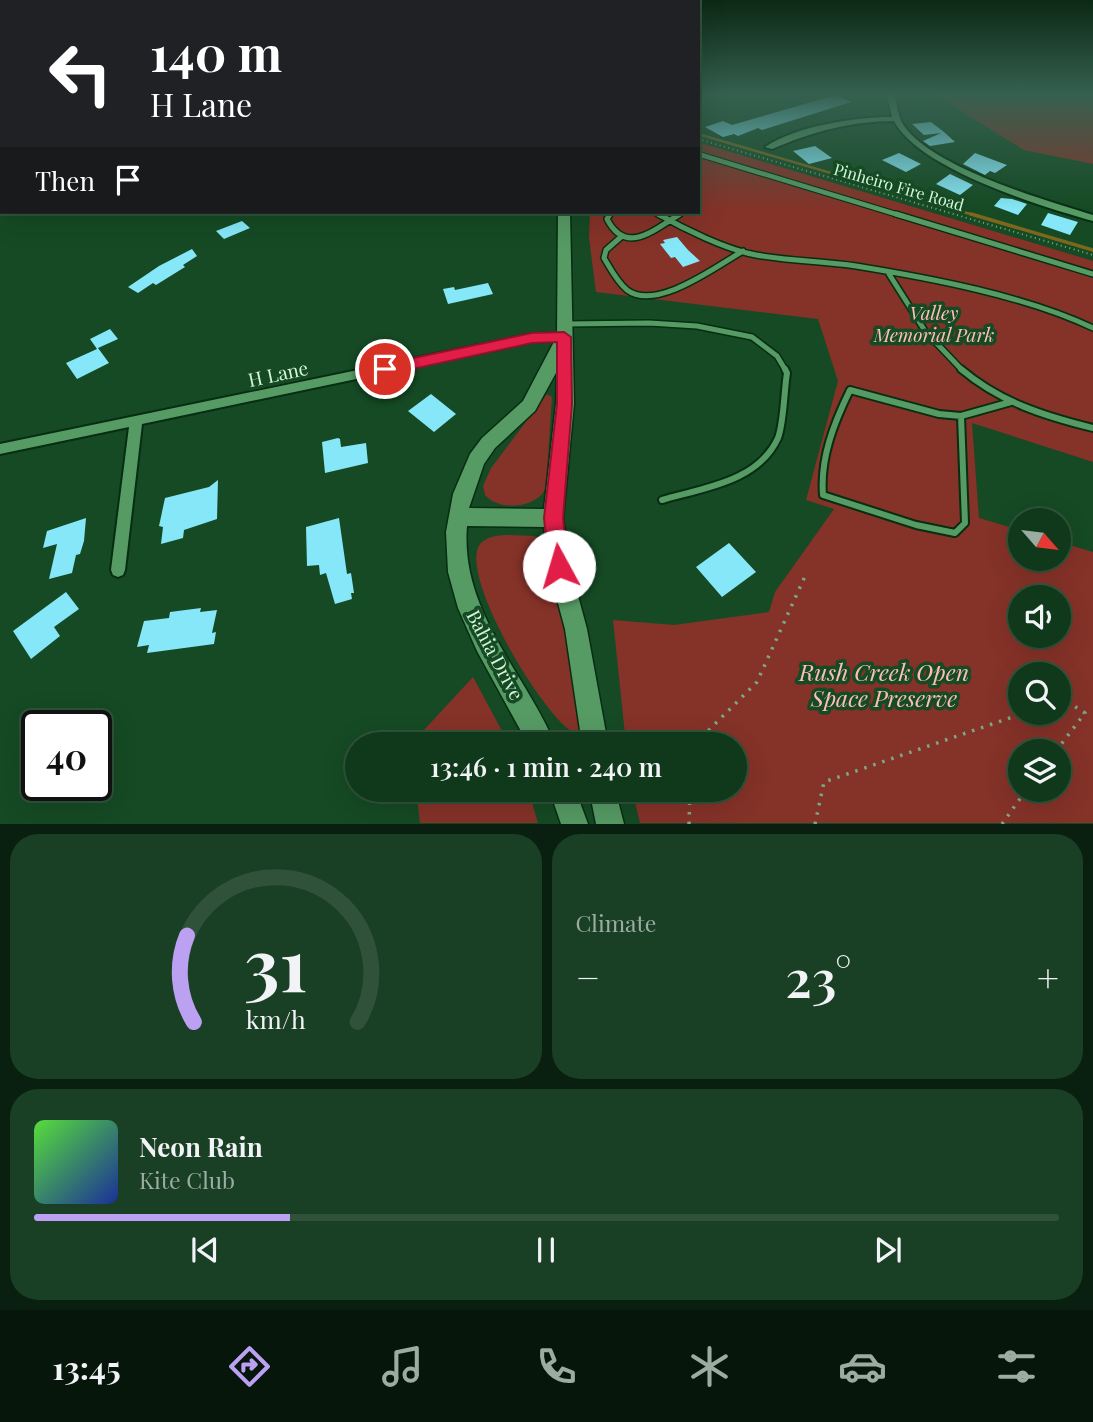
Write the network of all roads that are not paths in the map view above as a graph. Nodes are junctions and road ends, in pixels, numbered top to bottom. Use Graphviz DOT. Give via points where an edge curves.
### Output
graph roads {
  1 [pos="808,133"];
  2 [pos="907,133"];
  3 [pos="769,147"];
  4 [pos="700,155"];
  5 [pos="564,214"];
  6 [pos="611,214"];
  7 [pos="658,214"];
  8 [pos="680,214"];
  9 [pos="1093,218"];
  10 [pos="670,220"];
  11 [pos="622,236"];
  12 [pos="743,251"];
  13 [pos="889,274"];
  14 [pos="1093,274"];
  15 [pos="1093,328"];
  16 [pos="564,330"];
  17 [pos="1011,402"];
  18 [pos="961,416"];
  19 [pos="136,422"];
  20 [pos="1093,428"];
  21 [pos="0,449"];
  22 [pos="662,500"];
  23 [pos="458,517"];
  24 [pos="554,518"];
  25 [pos="118,570"];
  26 [pos="536,732"];
  27 [pos="593,732"];
  28 [pos="567,802"];
  29 [pos="606,802"];
  30 [pos="575,824"];
  31 [pos="610,824"];
  1 -- 3 [label="street"];
  2 -- 9 [label="street" via="943,160"];
  4 -- 14 [label="lane"];
  5 -- 16 [label="street"];
  6 -- 11 [label="lane" via="610,227"];
  7 -- 10 [label="lane"];
  8 -- 10 [label="lane"];
  10 -- 11 [label="lane" via="640,238"];
  10 -- 12 [label="lane"];
  11 -- 12 [label="lane" via="604,258 627,289 642,295 690,284"];
  12 -- 13 [label="lane"];
  13 -- 15 [label="lane" via="971,288"];
  13 -- 17 [label="lane" via="922,329 951,361"];
  16 -- 19 [label="street, H Lane"];
  16 -- 22 [label="lane" via="649,323 697,326 752,337 778,356 787,373 778,437 762,460 738,478"];
  16 -- 23 [label="street, Bahia Drive" via="528,407 498,432 477,458 463,490"];
  16 -- 24 [label="street" via="565,404"];
  17 -- 18 [label="lane"];
  17 -- 20 [label="lane"];
  18 -- 18 [label="lane" via="965,523 955,533 822,495 836,416 850,390"];
  19 -- 21 [label="street, H Lane"];
  19 -- 25 [label="street"];
  23 -- 24 [label="street"];
  23 -- 26 [label="street, Bahia Drive" via="458,561 468,607"];
  24 -- 27 [label="street" via="559,566 576,629"];
  28 -- 30 [label="street"];
  29 -- 31 [label="street"];
}
